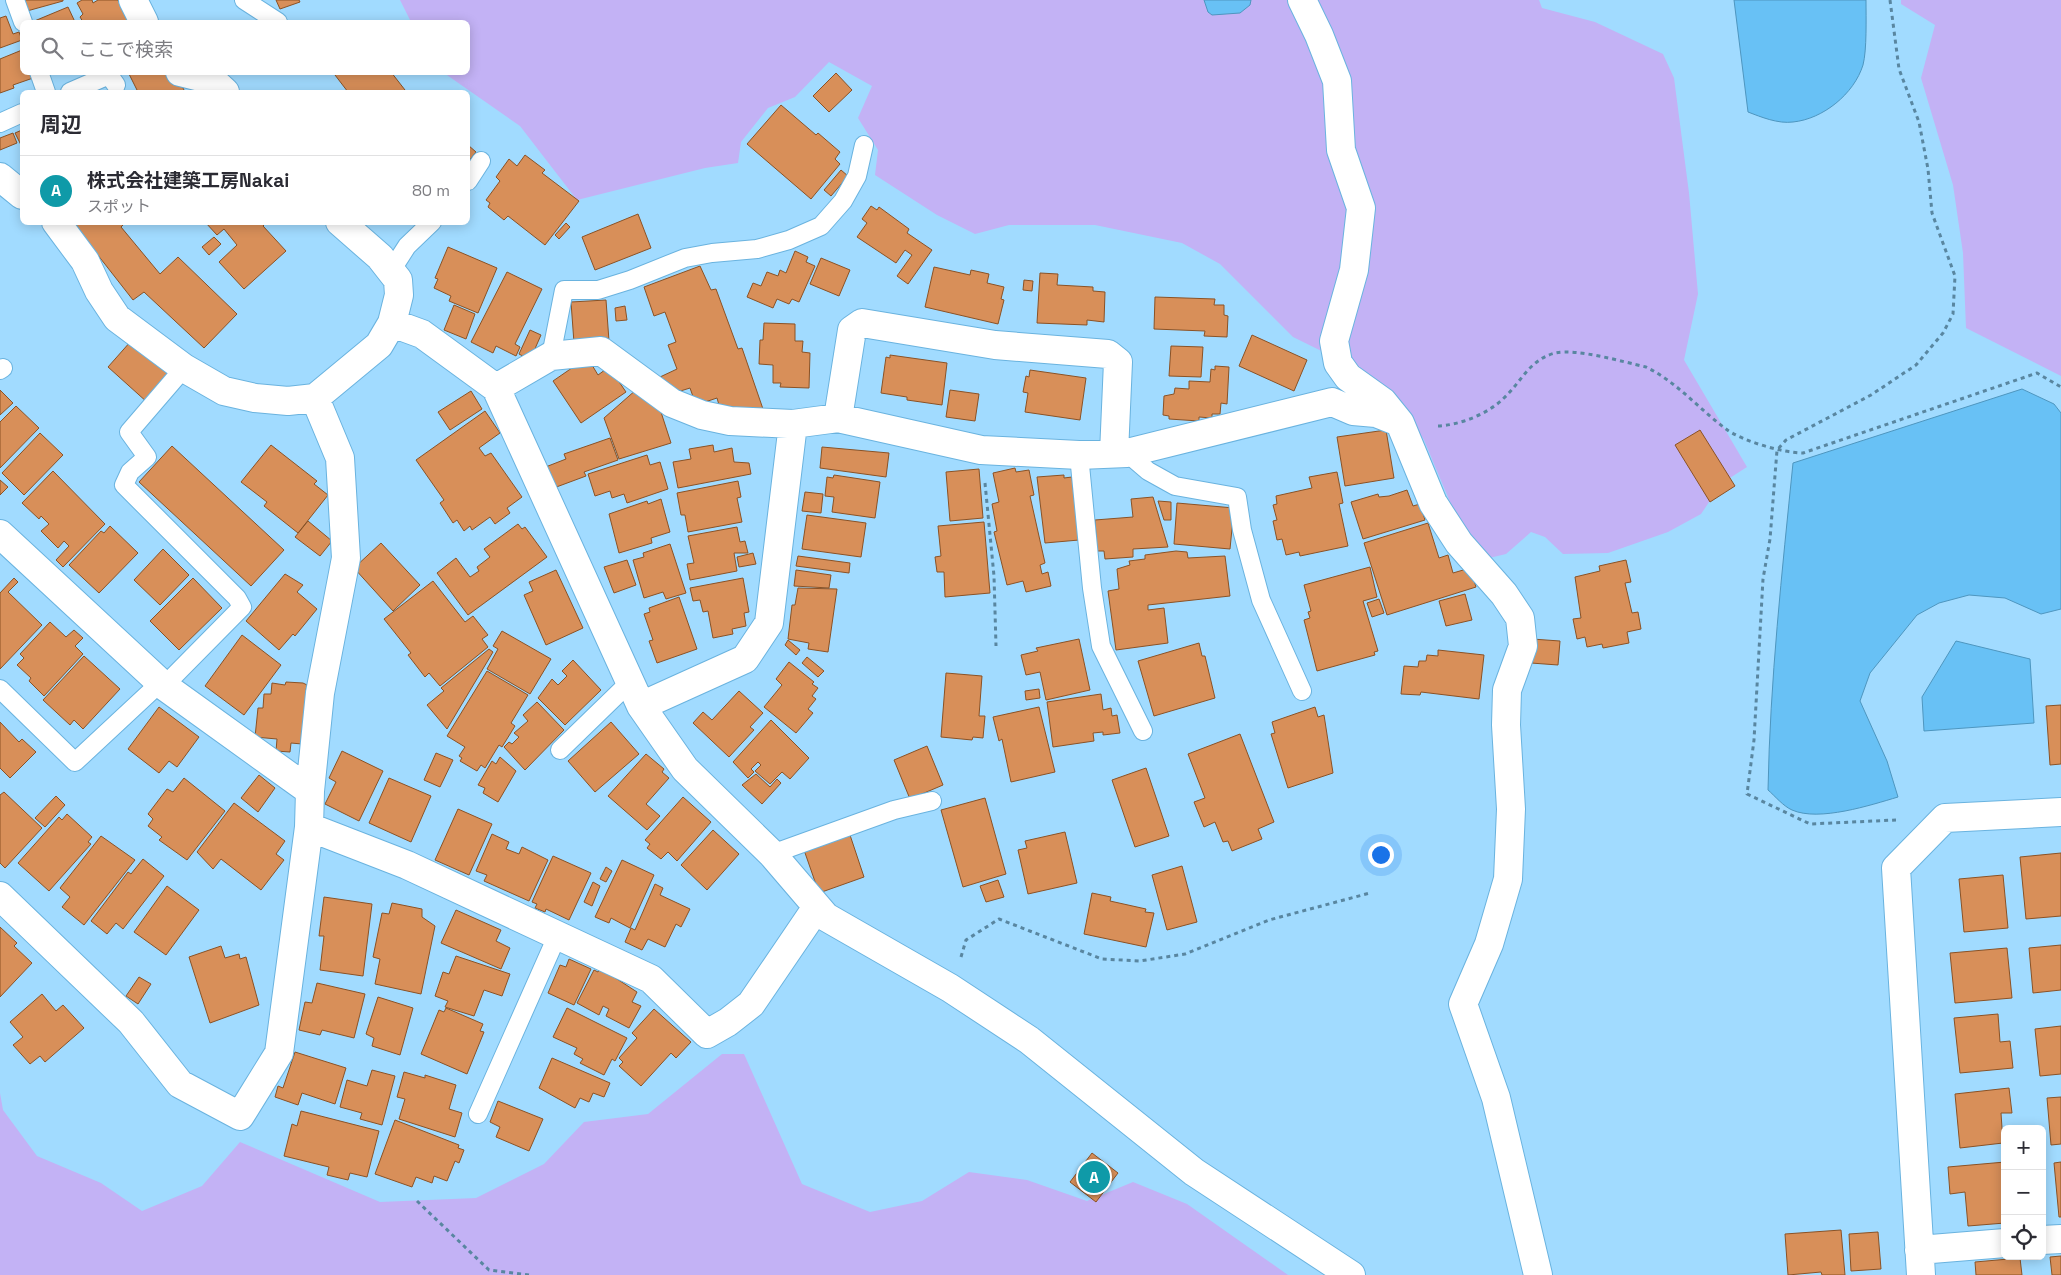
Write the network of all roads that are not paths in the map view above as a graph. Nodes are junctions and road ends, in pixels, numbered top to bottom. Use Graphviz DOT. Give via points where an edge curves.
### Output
graph roads {
  1 [pos="15,0"];
  2 [pos="134,0"];
  3 [pos="244,0"];
  4 [pos="1302,0"];
  5 [pos="22,20"];
  6 [pos="143,20"];
  7 [pos="275,20"];
  8 [pos="40,75"];
  9 [pos="109,75"];
  10 [pos="109,75"];
  11 [pos="192,75"];
  12 [pos="116,85"];
  13 [pos="45,90"];
  14 [pos="75,90"];
  15 [pos="223,90"];
  16 [pos="20,114"];
  17 [pos="0,123"];
  18 [pos="864,145"];
  19 [pos="481,162"];
  20 [pos="470,177"];
  21 [pos="0,178"];
  22 [pos="20,193"];
  23 [pos="58,225"];
  24 [pos="343,225"];
  25 [pos="429,225"];
  26 [pos="391,271"];
  27 [pos="392,323"];
  28 [pos="551,356"];
  29 [pos="184,368"];
  30 [pos="496,388"];
  31 [pos="315,398"];
  32 [pos="838,418"];
  33 [pos="1400,423"];
  34 [pos="793,424"];
  35 [pos="1120,453"];
  36 [pos="1079,455"];
  37 [pos="0,534"];
  38 [pos="163,684"];
  39 [pos="0,689"];
  40 [pos="1302,690"];
  41 [pos="636,694"];
  42 [pos="1143,731"];
  43 [pos="560,750"];
  44 [pos="310,791"];
  45 [pos="932,801"];
  46 [pos="2061,812"];
  47 [pos="309,827"];
  48 [pos="772,854"];
  49 [pos="0,896"];
  50 [pos="817,907"];
  51 [pos="558,934"];
  52 [pos="478,1114"];
  53 [pos="2061,1239"];
  54 [pos="2046,1240"];
  55 [pos="2001,1244"];
  56 [pos="1920,1262"];
  57 [pos="1350,1275"];
  58 [pos="1538,1275"];
  1 -- 5 [label="lane"];
  2 -- 6 [label="street"];
  3 -- 7 [label="lane"];
  4 -- 33 [label="street" via="1337,81 1341,150 1361,208 1354,270 1334,341 1338,363 1348,377 1383,402"];
  8 -- 13 [label="lane"];
  9 -- 14 [label="lane"];
  10 -- 12 [label="lane"];
  11 -- 15 [label="street" via="212,80"];
  16 -- 17 [label="lane"];
  18 -- 28 [label="lane" via="857,176 843,201 821,226 757,249 712,252 685,258 598,290 564,290"];
  19 -- 20 [label="lane"];
  21 -- 22 [label="street"];
  23 -- 29 [label="street" via="86,261 99,291 118,318"];
  24 -- 26 [label="street"];
  25 -- 26 [label="lane" via="406,246"];
  26 -- 27 [label="street" via="398,280 399,295"];
  27 -- 30 [label="street" via="422,334"];
  27 -- 31 [label="street" via="379,345"];
  28 -- 30 [label="street"];
  28 -- 34 [label="street" via="601,351 672,403 702,415 730,421"];
  29 -- 31 [label="street" via="224,391 288,401"];
  29 -- 38 [label="lane" via="129,432 147,457 130,472 124,485 237,598 242,607"];
  30 -- 41 [label="street"];
  31 -- 44 [label="street" via="340,458 346,558 320,693"];
  32 -- 34 [label="street"];
  32 -- 35 [label="street" via="852,330 862,323 995,345 1108,354 1118,362"];
  32 -- 36 [label="street" via="982,450"];
  33 -- 35 [label="street" via="1332,402"];
  33 -- 58 [label="street" via="1433,503 1459,544 1504,594 1520,618 1523,646 1507,690 1512,809 1508,879 1489,944 1463,1004 1496,1098"];
  34 -- 41 [label="street" via="769,623 745,659"];
  35 -- 36 [label="street"];
  35 -- 40 [label="lane" via="1175,486 1237,497 1242,530 1261,600"];
  36 -- 42 [label="lane" via="1101,646"];
  37 -- 38 [label="street"];
  38 -- 39 [label="lane" via="75,762"];
  38 -- 44 [label="street"];
  41 -- 43 [label="lane"];
  41 -- 48 [label="street" via="685,769"];
  44 -- 47 [label="street"];
  45 -- 48 [label="lane" via="894,810"];
  46 -- 56 [label="street" via="1945,818 1896,868"];
  47 -- 49 [label="street" via="280,1053 240,1116 180,1084 130,1022"];
  47 -- 51 [label="street" via="407,865"];
  48 -- 50 [label="street"];
  50 -- 51 [label="street" via="751,1004 707,1034 651,979"];
  50 -- 57 [label="street" via="826,917 950,988 1029,1040 1194,1172"];
  51 -- 52 [label="lane"];
  53 -- 54 [label="street"];
  55 -- 56 [label="street"];
}
